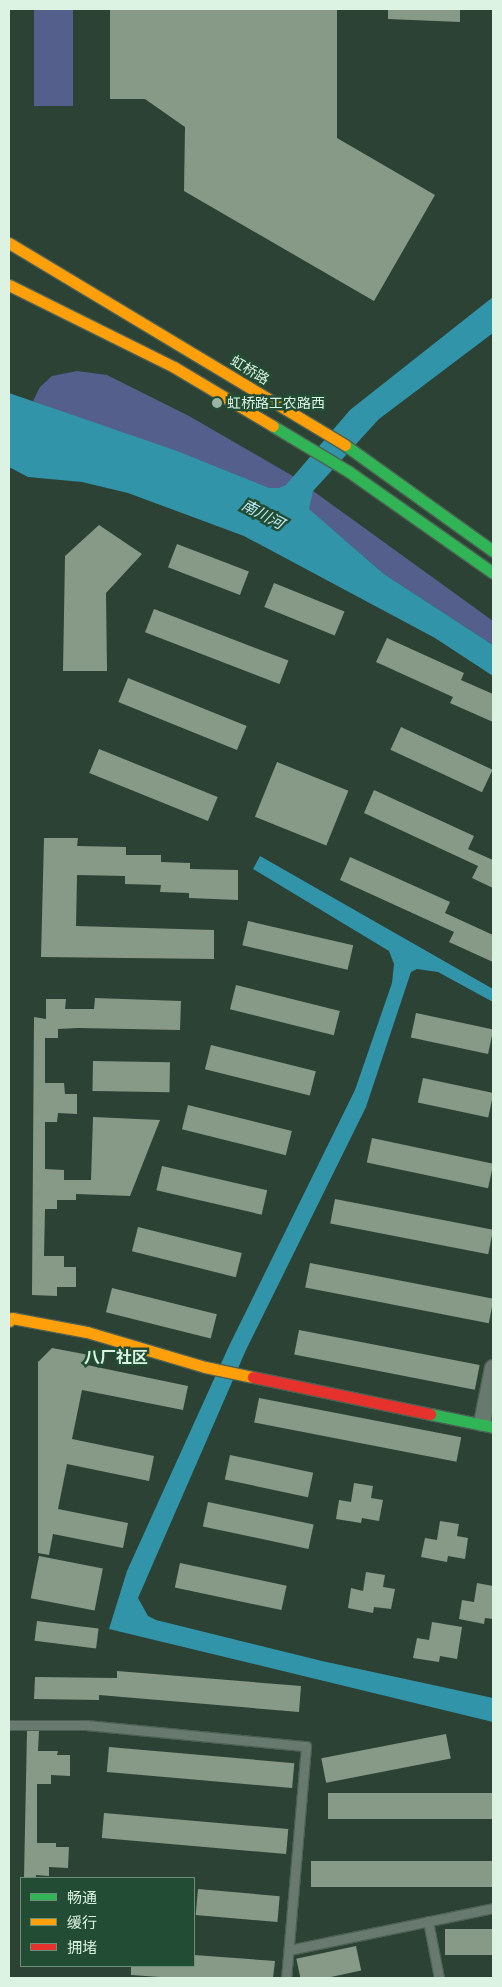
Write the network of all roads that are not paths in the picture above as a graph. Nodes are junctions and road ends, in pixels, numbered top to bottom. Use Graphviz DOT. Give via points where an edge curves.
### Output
graph roads {
  1 [pos="9,243"];
  2 [pos="9,285"];
  3 [pos="493,551"];
  4 [pos="493,574"];
  5 [pos="9,1321"];
  6 [pos="493,1368"];
  7 [pos="488,1425"];
  8 [pos="9,1725"];
  9 [pos="493,1908"];
  10 [pos="428,1921"];
  11 [pos="289,1950"];
  12 [pos="286,1978"];
  13 [pos="439,1978"];
  1 -- 3 [label="main road, 虹桥路" via="362,455"];
  2 -- 4 [label="main road" via="174,367 348,471"];
  5 -- 7 [label="main road" via="12,1318 86,1332 211,1368"];
  6 -- 7 [label="street"];
  8 -- 11 [label="lane" via="86,1725 306,1746"];
  9 -- 10 [label="lane"];
  10 -- 11 [label="lane"];
  10 -- 13 [label="lane"];
  11 -- 12 [label="lane"];
}
